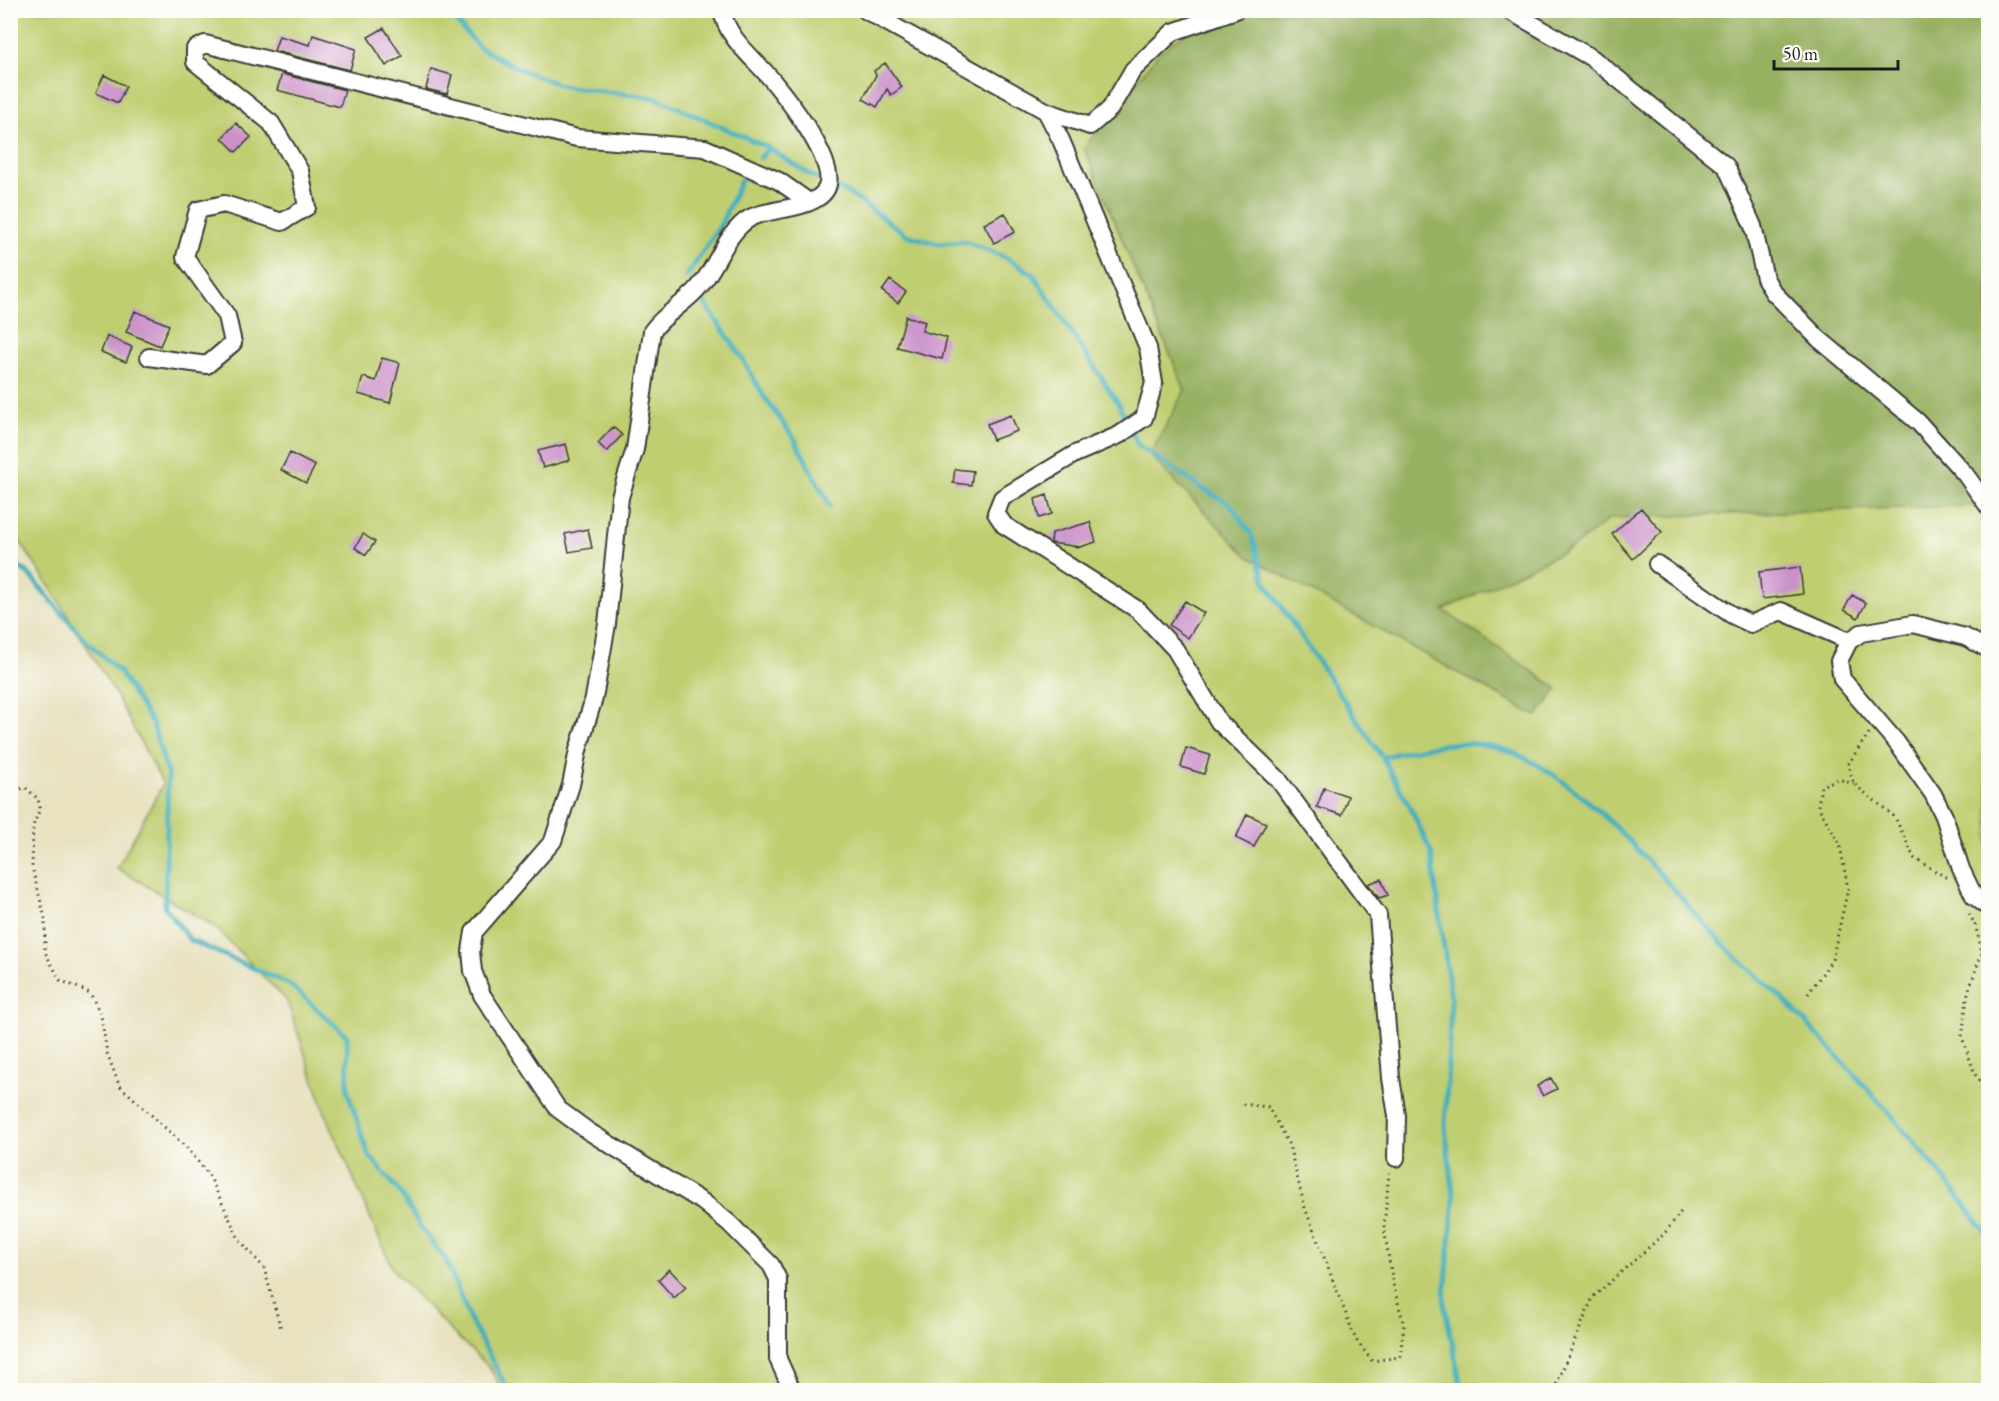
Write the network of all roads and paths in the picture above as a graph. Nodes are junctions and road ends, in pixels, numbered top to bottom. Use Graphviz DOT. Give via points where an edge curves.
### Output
graph roads {
  1 [pos="722,10"];
  2 [pos="865,10"];
  3 [pos="1236,10"];
  4 [pos="1508,10"];
  5 [pos="1046,111"];
  6 [pos="809,202"];
  7 [pos="149,357"];
  8 [pos="1989,506"];
  9 [pos="1657,564"];
  10 [pos="1849,640"];
  11 [pos="1989,649"];
  12 [pos="1878,720"];
  13 [pos="1854,784"];
  14 [pos="10,794"];
  15 [pos="1951,886"];
  16 [pos="1963,905"];
  17 [pos="1989,907"];
  18 [pos="1808,994"];
  19 [pos="1989,1093"];
  20 [pos="1243,1104"];
  21 [pos="1396,1158"];
  22 [pos="1683,1209"];
  23 [pos="281,1329"];
  24 [pos="792,1390"];
  25 [pos="1554,1390"];
  1 -- 6 [label="street" via="732,34 773,81 825,161 829,183 825,193"];
  2 -- 5 [label="street"];
  3 -- 5 [label="street" via="1173,33 1133,70 1110,109 1090,126"];
  4 -- 8 [label="street" via="1592,58 1726,166 1753,226 1765,278 1773,292 1820,339 1918,422"];
  5 -- 21 [label="street" via="1148,348 1154,383 1144,418 1002,498 996,513 1004,525 1138,610 1174,649 1220,722 1278,779 1378,915 1397,1116"];
  6 -- 7 [label="street" via="779,181 705,148 577,138 205,44 195,49 195,62 271,123 300,171 307,207 282,222 224,204 198,210 185,257 227,316 233,343 207,365"];
  6 -- 24 [label="street" via="755,216 738,227 699,288 652,331 635,450 620,497 607,624 596,687 571,785 553,841 474,932 471,951 482,995 558,1109 703,1202 771,1264 778,1279 778,1359"];
  9 -- 10 [label="street" via="1751,624 1781,611"];
  10 -- 11 [label="street" via="1875,629 1913,624 1965,637"];
  10 -- 12 [label="street" via="1839,661 1842,679"];
  12 -- 13 [label="path" via="1848,764"];
  12 -- 17 [label="street" via="1934,794 1974,896"];
  13 -- 15 [label="path" via="1896,817 1914,858 1945,876"];
  13 -- 18 [label="path" via="1838,779 1821,786 1818,806 1840,845 1848,889 1832,960"];
  14 -- 23 [label="path" via="24,787 38,799 32,867 45,918 45,952 60,980 90,993 101,1015 107,1053 119,1085 187,1148 209,1175 239,1239 264,1268"];
  16 -- 19 [label="path" via="1976,924 1982,952 1968,992 1962,1037 1975,1074"];
  20 -- 21 [label="path" via="1268,1107 1289,1145 1305,1208 1324,1260 1356,1340 1372,1361 1400,1357 1404,1325 1384,1228 1387,1179"];
  22 -- 25 [label="path" via="1664,1234 1593,1297"];
}
